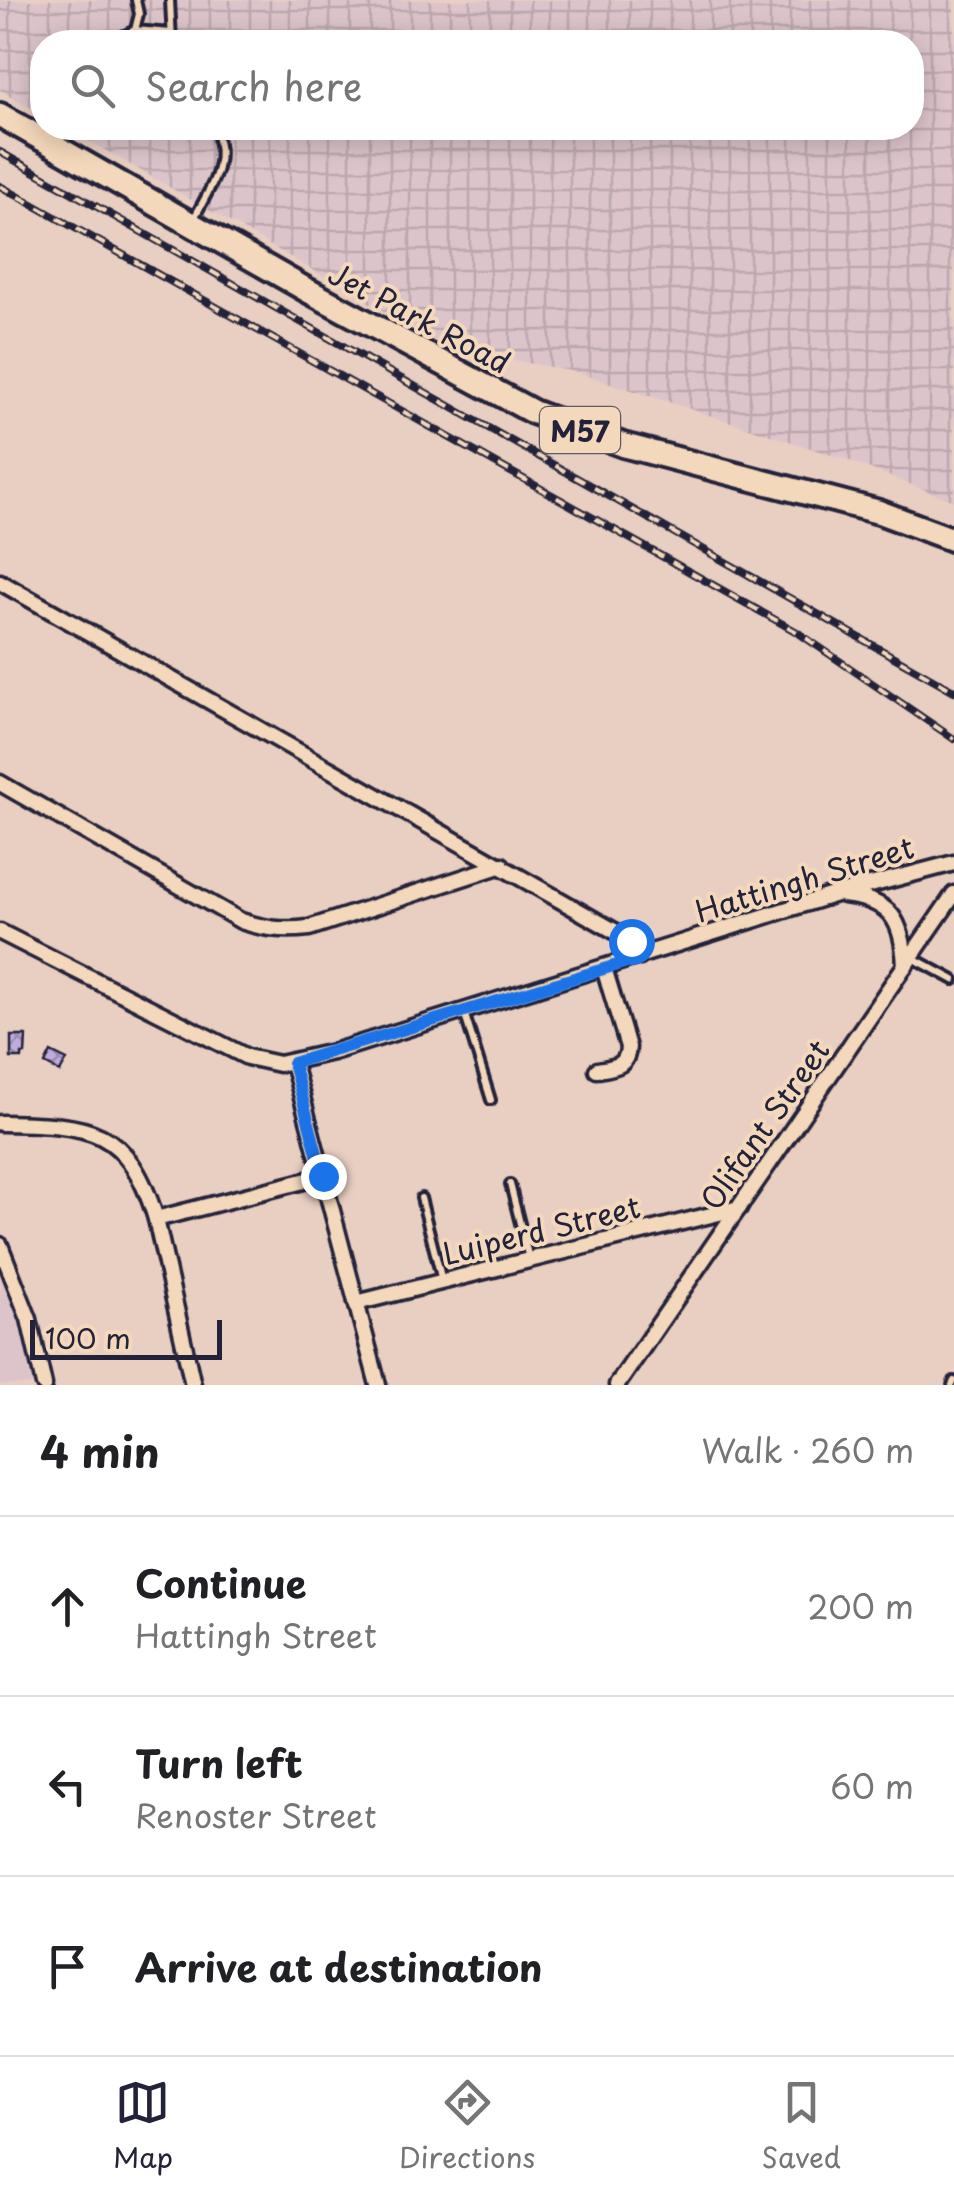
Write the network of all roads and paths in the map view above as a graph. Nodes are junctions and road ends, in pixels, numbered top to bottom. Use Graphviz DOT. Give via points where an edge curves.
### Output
graph roads {
  1 [pos="136,0"];
  2 [pos="170,0"];
  3 [pos="135,30"];
  4 [pos="172,30"];
  5 [pos="0,103"];
  6 [pos="0,115"];
  7 [pos="30,120"];
  8 [pos="30,131"];
  9 [pos="47,140"];
  10 [pos="64,140"];
  11 [pos="218,140"];
  12 [pos="194,219"];
  13 [pos="954,526"];
  14 [pos="954,540"];
  15 [pos="0,582"];
  16 [pos="0,783"];
  17 [pos="954,863"];
  18 [pos="502,865"];
  19 [pos="836,894"];
  20 [pos="954,894"];
  21 [pos="0,932"];
  22 [pos="640,958"];
  23 [pos="909,962"];
  24 [pos="604,968"];
  25 [pos="954,980"];
  26 [pos="463,1011"];
  27 [pos="293,1063"];
  28 [pos="598,1070"];
  29 [pos="491,1100"];
  30 [pos="0,1123"];
  31 [pos="323,1176"];
  32 [pos="510,1184"];
  33 [pos="422,1198"];
  34 [pos="739,1208"];
  35 [pos="156,1220"];
  36 [pos="0,1245"];
  37 [pos="529,1260"];
  38 [pos="442,1282"];
  39 [pos="356,1303"];
  40 [pos="44,1385"];
  41 [pos="193,1385"];
  42 [pos="378,1385"];
  43 [pos="618,1385"];
  1 -- 3 [label="lane"];
  2 -- 4 [label="lane"];
  5 -- 7 [label="main road, Jet Park Road / M57"];
  6 -- 8 [label="main road, Jet Park Road / M57"];
  9 -- 12 [label="main road, Jet Park Road / M57"];
  10 -- 12 [label="main road, Jet Park Road / M57"];
  11 -- 12 [label="lane" via="221,166"];
  12 -- 13 [label="main road, Jet Park Road / M57" via="537,404"];
  12 -- 14 [label="main road, Jet Park Road / M57" via="556,422 879,512"];
  15 -- 18 [label="street"];
  16 -- 18 [label="street" via="263,928 309,928"];
  17 -- 19 [label="street, Hattingh Street"];
  18 -- 22 [label="street" via="628,938"];
  19 -- 22 [label="street, Hattingh Street"];
  19 -- 23 [label="street" via="871,900 893,917"];
  20 -- 23 [label="street, Olifant Street"];
  21 -- 27 [label="street, Hattingh Street" via="225,1048 267,1064"];
  22 -- 24 [label="street, Hattingh Street"];
  23 -- 25 [label="lane"];
  23 -- 34 [label="street, Olifant Street"];
  24 -- 26 [label="street, Hattingh Street"];
  24 -- 28 [label="street" via="628,1047 622,1065"];
  26 -- 27 [label="street, Hattingh Street"];
  26 -- 29 [label="lane"];
  27 -- 31 [label="street"];
  30 -- 35 [label="street" via="76,1127 112,1142 140,1174"];
  31 -- 35 [label="street"];
  31 -- 39 [label="street"];
  32 -- 37 [label="lane"];
  33 -- 38 [label="lane"];
  34 -- 37 [label="street, Luiperd Street"];
  34 -- 43 [label="street, Olifant Street"];
  35 -- 41 [label="street"];
  36 -- 40 [label="street" via="29,1320"];
  37 -- 38 [label="street, Luiperd Street"];
  38 -- 39 [label="street, Luiperd Street"];
  39 -- 42 [label="street"];
}
